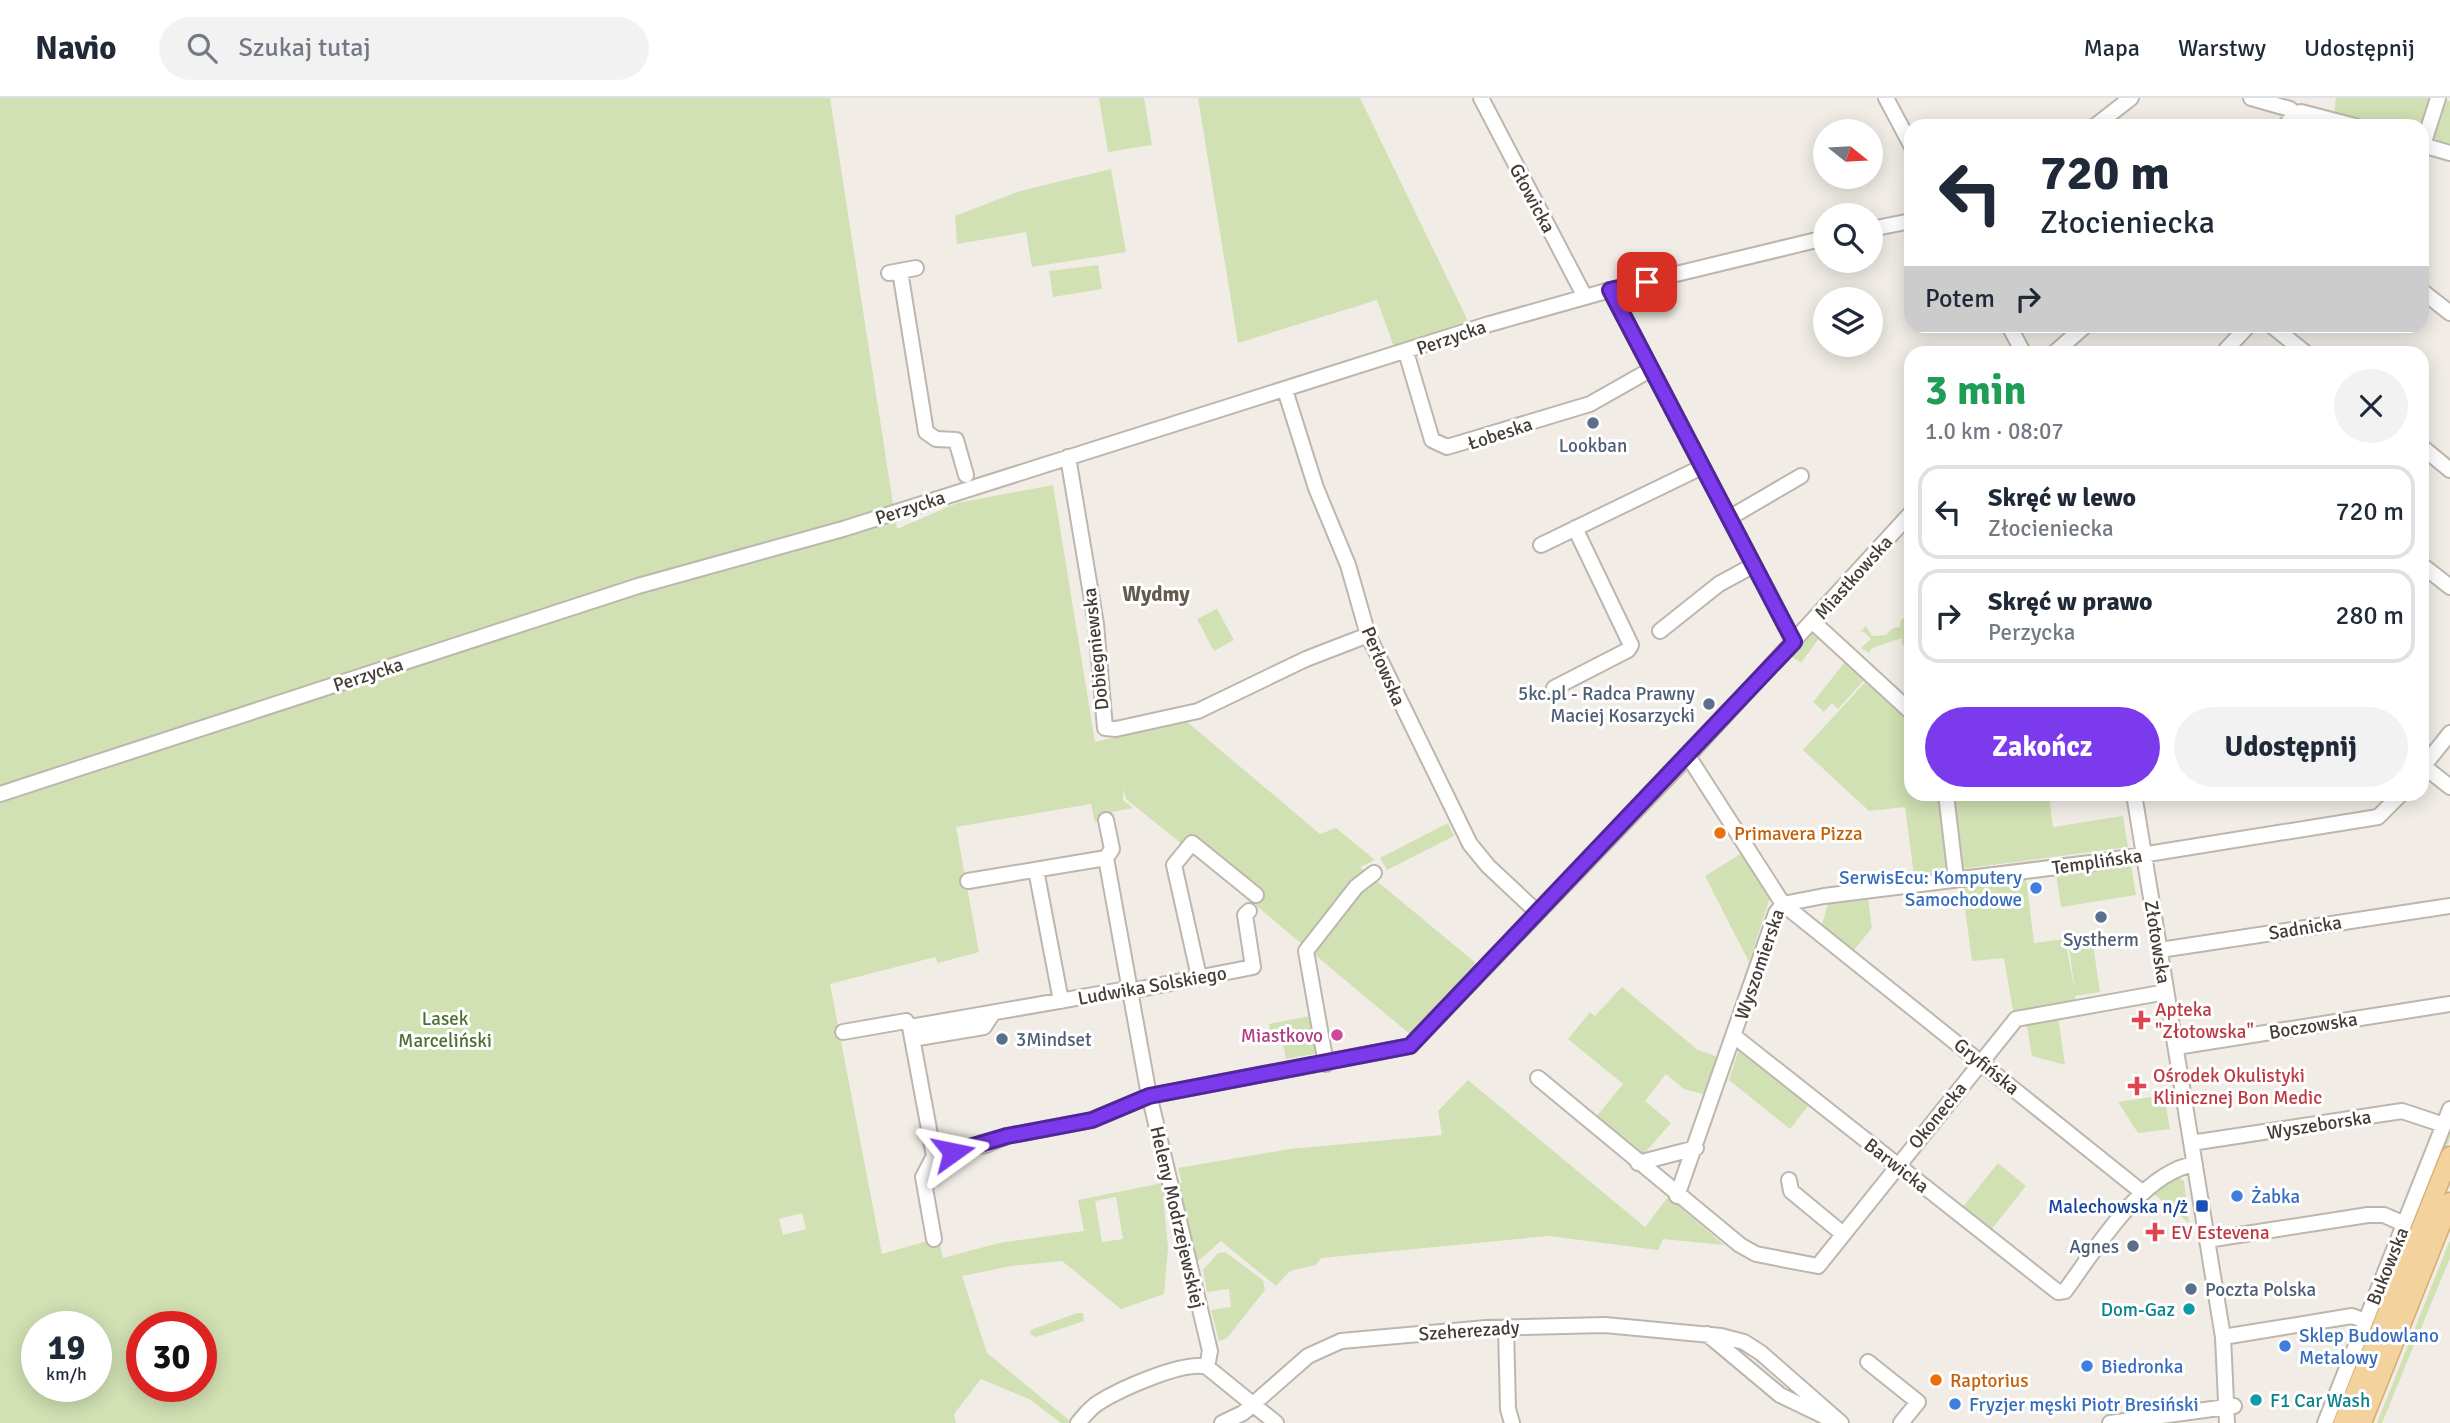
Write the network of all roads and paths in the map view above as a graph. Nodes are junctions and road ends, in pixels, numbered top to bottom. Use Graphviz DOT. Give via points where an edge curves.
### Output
graph roads {
  1 [pos="1481,98"];
  2 [pos="1886,98"];
  3 [pos="2131,98"];
  4 [pos="2253,98"];
  5 [pos="2438,98"];
  6 [pos="2295,114"];
  7 [pos="2104,119"];
  8 [pos="2291,119"];
  9 [pos="2330,119"];
  10 [pos="2429,126"];
  11 [pos="1904,132"];
  12 [pos="2429,147"];
  13 [pos="2450,153"];
  14 [pos="1904,223"];
  15 [pos="1883,227"];
  16 [pos="1813,240"];
  17 [pos="916,268"];
  18 [pos="1610,290"];
  19 [pos="2429,296"];
  20 [pos="1586,297"];
  21 [pos="2450,313"];
  22 [pos="2077,333"];
  23 [pos="2242,333"];
  24 [pos="2281,333"];
  25 [pos="2062,346"];
  26 [pos="2229,346"];
  27 [pos="2297,346"];
  28 [pos="1406,352"];
  29 [pos="1650,370"];
  30 [pos="1285,390"];
  31 [pos="2429,453"];
  32 [pos="1068,457"];
  33 [pos="1702,467"];
  34 [pos="2450,470"];
  35 [pos="966,475"];
  36 [pos="1801,476"];
  37 [pos="1729,517"];
  38 [pos="1904,521"];
  39 [pos="1575,528"];
  40 [pos="1541,545"];
  41 [pos="1754,565"];
  42 [pos="2429,570"];
  43 [pos="2450,587"];
  44 [pos="1812,621"];
  45 [pos="1660,631"];
  46 [pos="1368,635"];
  47 [pos="1794,642"];
  48 [pos="1554,688"];
  49 [pos="1904,706"];
  50 [pos="2450,733"];
  51 [pos="1688,756"];
  52 [pos="2429,758"];
  53 [pos="2429,772"];
  54 [pos="2450,788"];
  55 [pos="0,794"];
  56 [pos="1947,801"];
  57 [pos="2135,801"];
  58 [pos="2394,801"];
  59 [pos="1106,820"];
  60 [pos="2144,855"];
  61 [pos="1106,858"];
  62 [pos="1036,870"];
  63 [pos="1374,873"];
  64 [pos="1956,879"];
  65 [pos="968,881"];
  66 [pos="1256,895"];
  67 [pos="1783,904"];
  68 [pos="2450,906"];
  69 [pos="1249,911"];
  70 [pos="1537,912"];
  71 [pos="2160,950"];
  72 [pos="1199,977"];
  73 [pos="1130,991"];
  74 [pos="2166,992"];
  75 [pos="1061,1001"];
  76 [pos="2450,1004"];
  77 [pos="842,1032"];
  78 [pos="911,1033"];
  79 [pos="1734,1036"];
  80 [pos="2176,1047"];
  81 [pos="1980,1061"];
  82 [pos="1326,1065"];
  83 [pos="1538,1078"];
  84 [pos="1149,1096"];
  85 [pos="2450,1109"];
  86 [pos="2444,1125"];
  87 [pos="2191,1143"];
  88 [pos="1696,1149"];
  89 [pos="934,1156"];
  90 [pos="2450,1156"];
  91 [pos="1638,1163"];
  92 [pos="2195,1164"];
  93 [pos="1897,1165"];
  94 [pos="1789,1180"];
  95 [pos="2143,1193"];
  96 [pos="1677,1196"];
  97 [pos="2450,1202"];
  98 [pos="2404,1224"];
  99 [pos="1843,1234"];
  100 [pos="934,1239"];
  101 [pos="2207,1240"];
  102 [pos="2365,1321"];
  103 [pos="1506,1326"];
  104 [pos="1707,1335"];
  105 [pos="2223,1337"];
  106 [pos="1868,1362"];
  107 [pos="1207,1367"];
  108 [pos="1253,1404"];
  109 [pos="2231,1406"];
  110 [pos="1078,1423"];
  111 [pos="1222,1423"];
  112 [pos="1276,1423"];
  113 [pos="1512,1423"];
  114 [pos="1841,1423"];
  115 [pos="1901,1423"];
  116 [pos="2110,1423"];
  117 [pos="2228,1423"];
  118 [pos="2238,1423"];
  119 [pos="2325,1423"];
  120 [pos="2343,1423"];
  121 [pos="2362,1423"];
  1 -- 20 [label="street, Głowicka"];
  2 -- 11 [label="street"];
  3 -- 7 [label="street"];
  4 -- 6 [label="street"];
  5 -- 10 [label="street"];
  6 -- 8 [label="street"];
  6 -- 9 [label="street" via="2301,111"];
  12 -- 13 [label="street"];
  14 -- 15 [label="street"];
  16 -- 18 [label="street, Perzycka"];
  17 -- 35 [label="street" via="895,272 926,432 936,439 956,440"];
  18 -- 20 [label="street, Perzycka"];
  18 -- 29 [label="street"];
  19 -- 21 [label="street"];
  20 -- 28 [label="street, Perzycka"];
  22 -- 25 [label="street"];
  23 -- 26 [label="street"];
  24 -- 27 [label="street"];
  28 -- 29 [label="street, Łobeska" via="1432,440 1447,447 1590,404"];
  28 -- 30 [label="street, Perzycka"];
  29 -- 33 [label="street"];
  30 -- 32 [label="street, Perzycka"];
  30 -- 46 [label="street, Perłowska" via="1316,488 1348,565"];
  31 -- 34 [label="street"];
  32 -- 46 [label="street, Dobiegniewska" via="1096,624 1105,728 1198,711"];
  32 -- 55 [label="street, Perzycka" via="748,557 638,586"];
  33 -- 37 [label="street"];
  33 -- 39 [label="street"];
  36 -- 37 [label="street"];
  37 -- 41 [label="street"];
  38 -- 44 [label="street, Miastkowska"];
  39 -- 40 [label="street"];
  39 -- 48 [label="street" via="1630,639 1628,650"];
  41 -- 45 [label="street" via="1719,584"];
  41 -- 47 [label="street"];
  42 -- 43 [label="street"];
  44 -- 47 [label="street, Miastkowska"];
  44 -- 49 [label="street"];
  46 -- 70 [label="street, Perłowska" via="1470,844"];
  47 -- 51 [label="street, Miastkowska"];
  50 -- 52 [label="street"];
  51 -- 67 [label="street, Wyszomierska"];
  51 -- 70 [label="street, Miastkowska"];
  53 -- 54 [label="street"];
  56 -- 64 [label="street"];
  57 -- 60 [label="street, Złotowska"];
  58 -- 60 [label="street, Templińska" via="2378,817"];
  59 -- 61 [label="street, Heleny Modrzejewskiej" via="1112,849"];
  60 -- 64 [label="street, Templińska"];
  60 -- 71 [label="street, Złotowska"];
  61 -- 62 [label="street"];
  61 -- 73 [label="street, Heleny Modrzejewskiej"];
  62 -- 65 [label="street"];
  62 -- 75 [label="street"];
  63 -- 82 [label="street" via="1356,887 1306,951"];
  64 -- 67 [label="street, Templińska"];
  66 -- 72 [label="street" via="1192,843 1174,865"];
  67 -- 79 [label="street, Wyszomierska"];
  67 -- 81 [label="street, Gryfińska"];
  68 -- 71 [label="street, Sadnicka"];
  69 -- 72 [label="street, Ludwika Solskiego" via="1245,915 1253,967"];
  70 -- 82 [label="street, Miastkowska" via="1410,1046"];
  71 -- 74 [label="street, Złotowska"];
  72 -- 73 [label="street, Ludwika Solskiego"];
  73 -- 75 [label="street, Ludwika Solskiego"];
  73 -- 84 [label="street, Heleny Modrzejewskiej"];
  74 -- 80 [label="street, Złotowska"];
  74 -- 81 [label="street, Okonecka" via="2022,1015"];
  75 -- 78 [label="street, Ludwika Solskiego"];
  76 -- 80 [label="street, Boczowska"];
  77 -- 78 [label="street, Ludwika Solskiego" via="906,1021"];
  78 -- 89 [label="street"];
  79 -- 88 [label="street, Wyszomierska"];
  79 -- 93 [label="street, Barwicka"];
  80 -- 87 [label="street, Złotowska"];
  81 -- 93 [label="street, Okonecka"];
  81 -- 95 [label="street, Gryfińska"];
  82 -- 84 [label="street, Miastkowska"];
  83 -- 91 [label="street"];
  84 -- 89 [label="street, Miastkowska" via="1092,1120"];
  84 -- 107 [label="street, Heleny Modrzejewskiej" via="1210,1351"];
  85 -- 86 [label="street, Bukowska"];
  86 -- 87 [label="street, Wyszeborska" via="2402,1111"];
  86 -- 98 [label="street, Bukowska"];
  87 -- 92 [label="street, Złotowska"];
  88 -- 91 [label="street"];
  88 -- 96 [label="street, Wyszomierska"];
  89 -- 100 [label="street" via="923,1177"];
  90 -- 120 [label="main road, Bukowska"];
  91 -- 96 [label="street"];
  92 -- 95 [label="street" via="2173,1170"];
  92 -- 101 [label="street, Złotowska"];
  93 -- 95 [label="street, Barwicka" via="2061,1293"];
  93 -- 99 [label="street, Okonecka"];
  94 -- 99 [label="street" via="1791,1191"];
  96 -- 99 [label="street, Okonecka" via="1746,1249 1818,1266"];
  97 -- 121 [label="main road, Bukowska"];
  98 -- 101 [label="street" via="2376,1214"];
  98 -- 102 [label="street, Bukowska"];
  101 -- 105 [label="street, Złotowska"];
  102 -- 105 [label="street" via="2352,1316"];
  102 -- 119 [label="street, Bukowska"];
  103 -- 104 [label="street, Szeherezady" via="1605,1325"];
  103 -- 108 [label="street, Szeherezady" via="1341,1341 1308,1356"];
  103 -- 113 [label="street" via="1507,1409"];
  104 -- 114 [label="street, Szeherezady" via="1780,1395"];
  104 -- 114 [label="street, Szeherezady" via="1731,1338 1754,1348"];
  105 -- 109 [label="street, Złotowska"];
  106 -- 115 [label="street" via="1918,1402"];
  107 -- 108 [label="street"];
  107 -- 110 [label="street" via="1193,1365 1142,1382 1098,1403"];
  108 -- 111 [label="street, Szeherezady"];
  108 -- 112 [label="street"];
  109 -- 116 [label="street"];
  109 -- 117 [label="street, Złotowska"];
  109 -- 118 [label="street, Złotowska"];
}
